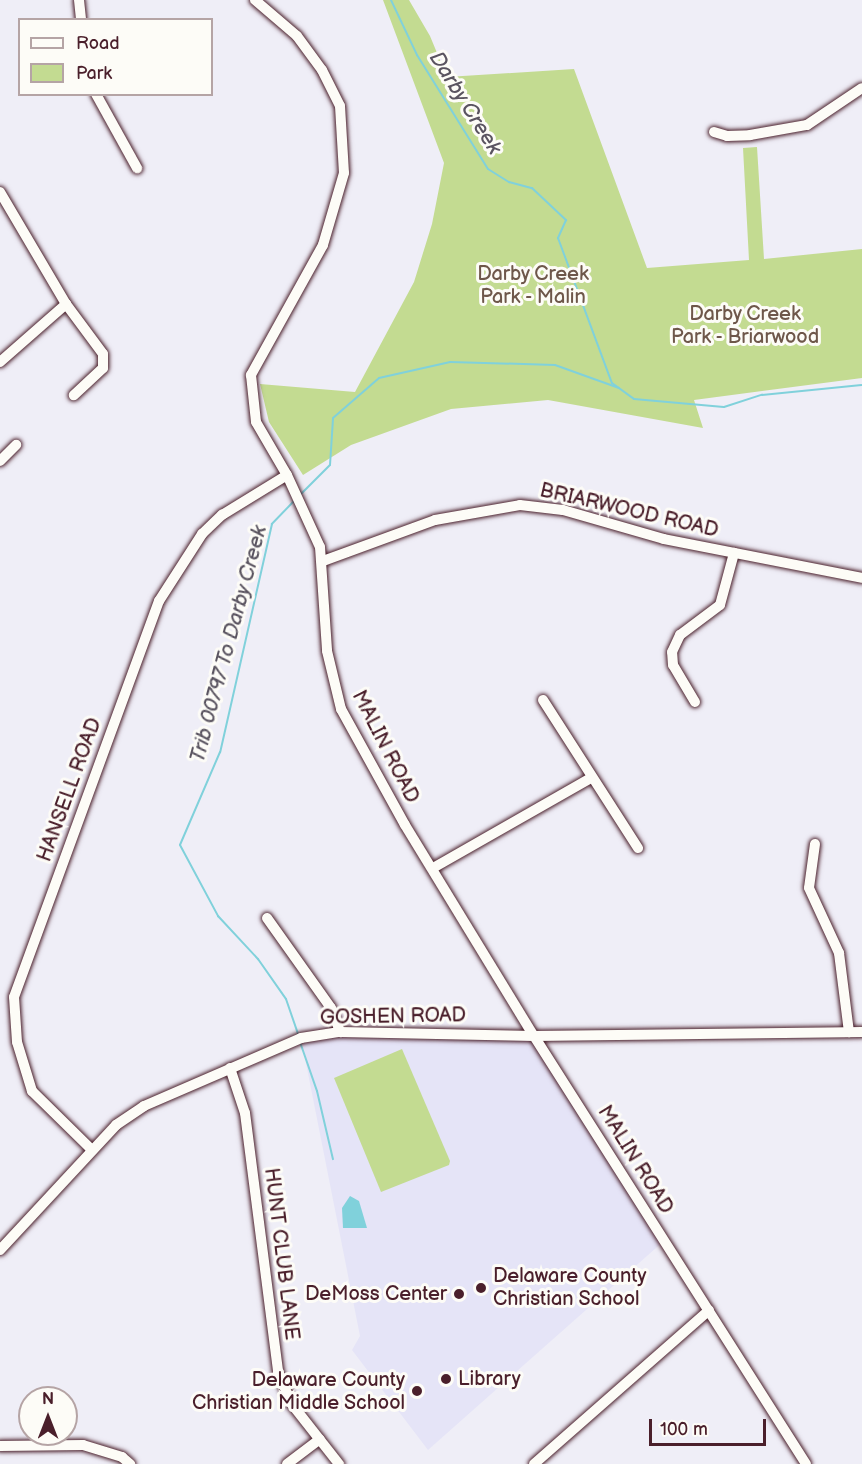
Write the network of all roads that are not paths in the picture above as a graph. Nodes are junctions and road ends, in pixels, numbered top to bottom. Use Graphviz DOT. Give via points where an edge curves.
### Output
graph roads {
  1 [pos="79,0"];
  2 [pos="255,0"];
  3 [pos="81,18"];
  4 [pos="862,88"];
  5 [pos="97,96"];
  6 [pos="714,132"];
  7 [pos="137,168"];
  8 [pos="0,192"];
  9 [pos="66,304"];
  10 [pos="0,362"];
  11 [pos="74,395"];
  12 [pos="16,445"];
  13 [pos="0,461"];
  14 [pos="287,475"];
  15 [pos="734,553"];
  16 [pos="323,561"];
  17 [pos="862,578"];
  18 [pos="543,700"];
  19 [pos="695,702"];
  20 [pos="591,778"];
  21 [pos="815,844"];
  22 [pos="638,848"];
  23 [pos="433,868"];
  24 [pos="267,918"];
  25 [pos="340,1032"];
  26 [pos="849,1032"];
  27 [pos="862,1032"];
  28 [pos="534,1036"];
  29 [pos="862,1037"];
  30 [pos="230,1068"];
  31 [pos="90,1149"];
  32 [pos="0,1250"];
  33 [pos="710,1310"];
  34 [pos="320,1439"];
  35 [pos="0,1446"];
  36 [pos="129,1464"];
  37 [pos="287,1464"];
  38 [pos="339,1464"];
  39 [pos="534,1464"];
  40 [pos="806,1464"];
  1 -- 3 [label="street"];
  2 -- 14 [label="street, MALIN ROAD" via="297,36 322,70 340,106 344,173 323,245 252,375 256,422"];
  4 -- 6 [label="street" via="831,112 792,130 727,136"];
  5 -- 7 [label="street"];
  8 -- 9 [label="street"];
  9 -- 10 [label="street"];
  9 -- 11 [label="street" via="101,349 105,363"];
  12 -- 13 [label="street"];
  14 -- 16 [label="street, MALIN ROAD" via="314,531"];
  14 -- 31 [label="street, HANSELL ROAD" via="222,515 202,534 159,601 14,997 17,1042 32,1090"];
  15 -- 16 [label="street, BRIARWOOD ROAD" via="664,539 563,510 520,505 435,519"];
  15 -- 17 [label="street, BRIARWOOD ROAD"];
  15 -- 19 [label="street" via="720,605 680,635 672,652 673,664"];
  16 -- 23 [label="street, MALIN ROAD" via="327,651 341,709"];
  18 -- 20 [label="street"];
  20 -- 22 [label="street"];
  20 -- 23 [label="street"];
  21 -- 26 [label="street" via="809,888 839,953"];
  23 -- 28 [label="street, MALIN ROAD"];
  24 -- 25 [label="street" via="331,1008"];
  25 -- 28 [label="street, GOSHEN ROAD"];
  25 -- 30 [label="street, GOSHEN ROAD" via="298,1039"];
  26 -- 27 [label="street, GOSHEN ROAD"];
  26 -- 28 [label="street, GOSHEN ROAD"];
  27 -- 29 [label="street"];
  28 -- 33 [label="street, MALIN ROAD"];
  30 -- 31 [label="street, GOSHEN ROAD" via="144,1106"];
  30 -- 34 [label="street, HUNT CLUB LANE" via="245,1113 278,1372 291,1403"];
  31 -- 32 [label="street, GOSHEN ROAD"];
  33 -- 39 [label="street"];
  33 -- 40 [label="street, MALIN ROAD"];
  34 -- 37 [label="street"];
  34 -- 38 [label="street, HUNT CLUB LANE"];
  35 -- 36 [label="street" via="83,1445 122,1457"];
}
